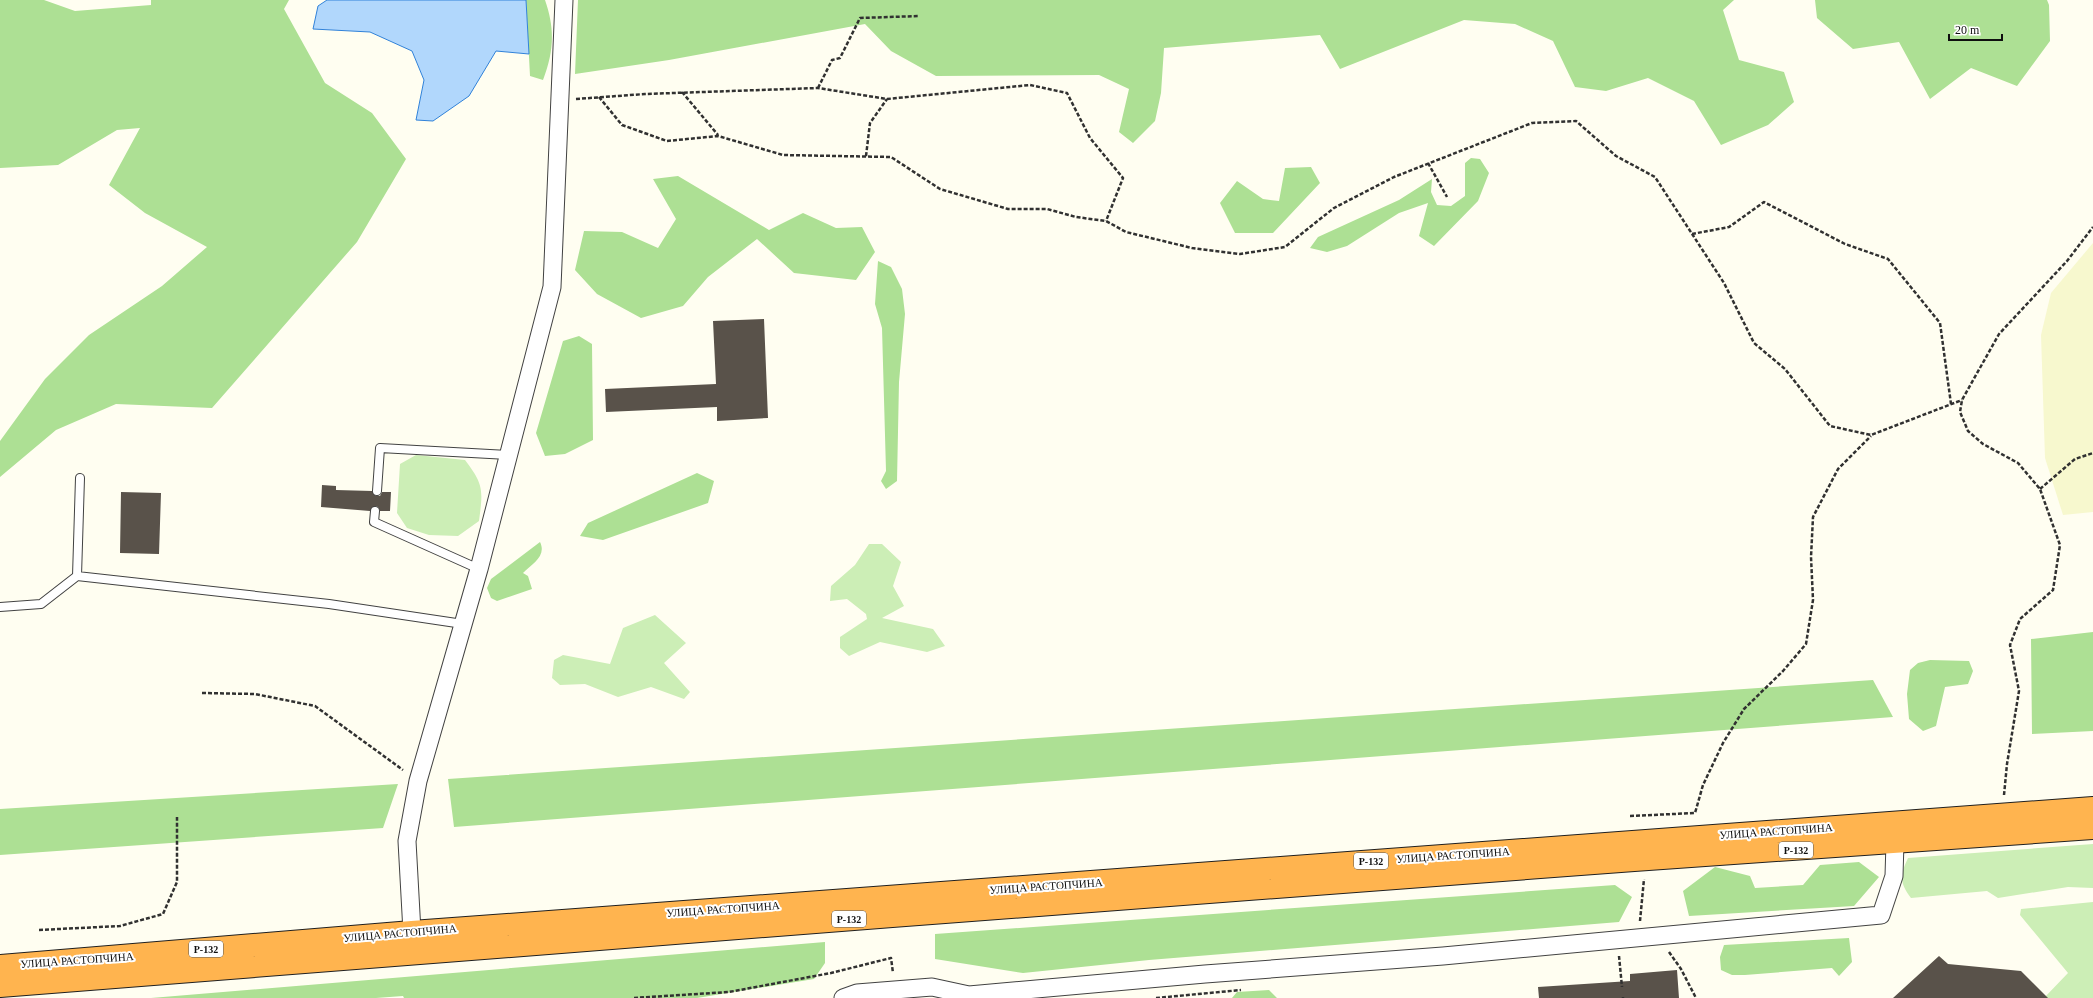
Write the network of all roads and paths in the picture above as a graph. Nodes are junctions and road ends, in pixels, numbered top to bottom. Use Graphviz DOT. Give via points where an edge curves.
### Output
graph roads {
  1 [pos="564,0"];
  2 [pos="919,16"];
  3 [pos="818,88"];
  4 [pos="682,92"];
  5 [pos="599,97"];
  6 [pos="887,99"];
  7 [pos="560,100"];
  8 [pos="718,136"];
  9 [pos="866,156"];
  10 [pos="1428,163"];
  11 [pos="1447,197"];
  12 [pos="1106,221"];
  13 [pos="2093,227"];
  14 [pos="1692,234"];
  15 [pos="1962,400"];
  16 [pos="1951,404"];
  17 [pos="1872,436"];
  18 [pos="2093,453"];
  19 [pos="508,455"];
  20 [pos="80,478"];
  21 [pos="2040,488"];
  22 [pos="377,492"];
  23 [pos="375,511"];
  24 [pos="479,569"];
  25 [pos="77,576"];
  26 [pos="0,607"];
  27 [pos="463,624"];
  28 [pos="202,693"];
  29 [pos="418,781"];
  30 [pos="2093,808"];
  31 [pos="2003,814"];
  32 [pos="1630,816"];
  33 [pos="177,817"];
  34 [pos="2093,828"];
  35 [pos="1895,842"];
  36 [pos="1651,876"];
  37 [pos="39,930"];
  38 [pos="412,932"];
  39 [pos="1657,935"];
  40 [pos="1636,937"];
  41 [pos="1618,939"];
  42 [pos="891,958"];
  43 [pos="0,966"];
  44 [pos="0,986"];
  45 [pos="1622,987"];
  46 [pos="634,998"];
  47 [pos="843,998"];
  48 [pos="1696,998"];
  1 -- 7 [label="street"];
  2 -- 3 [label="path" via="860,18 840,58 832,60"];
  3 -- 4 [label="path"];
  3 -- 6 [label="path"];
  4 -- 5 [label="path"];
  4 -- 8 [label="path"];
  5 -- 7 [label="path"];
  5 -- 8 [label="path" via="622,125 667,141"];
  6 -- 9 [label="path" via="870,123"];
  6 -- 12 [label="path" via="1030,85 1067,93 1090,138 1124,178"];
  7 -- 19 [label="street" via="552,287"];
  8 -- 9 [label="path" via="783,154"];
  9 -- 12 [label="path" via="891,157 940,189 1008,209 1047,209 1076,217"];
  10 -- 11 [label="path"];
  10 -- 12 [label="path" via="1394,177 1334,208 1285,247 1240,254 1192,248 1126,232"];
  10 -- 14 [label="path" via="1532,123 1576,120 1616,156 1655,177"];
  13 -- 15 [label="path" via="2067,261 1999,334"];
  14 -- 16 [label="path" via="1729,227 1764,202 1844,244 1888,258 1940,323"];
  14 -- 17 [label="path" via="1724,283 1754,344 1785,369 1830,426"];
  15 -- 16 [label="path"];
  15 -- 21 [label="path" via="1960,412 1968,431 1983,444 2018,463"];
  16 -- 17 [label="path"];
  17 -- 32 [label="path" via="1838,469 1813,517 1811,557 1814,600 1806,644 1744,709 1723,743 1703,785 1695,813"];
  18 -- 21 [label="path" via="2075,459"];
  19 -- 22 [label="lane" via="380,448"];
  19 -- 24 [label="street"];
  20 -- 25 [label="lane"];
  21 -- 31 [label="path" via="2060,545 2053,590 2020,619 2010,645 2019,691 2007,764"];
  23 -- 24 [label="lane" via="374,522"];
  24 -- 27 [label="street"];
  25 -- 26 [label="lane" via="41,604"];
  25 -- 27 [label="lane" via="329,604"];
  27 -- 29 [label="street"];
  28 -- 29 [label="path" via="255,694 315,706"];
  29 -- 38 [label="street" via="407,841"];
  30 -- 31 [label="highway, УЛИЦА РАСТОПЧИНА / Р-132"];
  31 -- 38 [label="highway, УЛИЦА РАСТОПЧИНА / Р-132"];
  33 -- 37 [label="path" via="177,882 163,914 120,926"];
  34 -- 35 [label="highway, УЛИЦА РАСТОПЧИНА / Р-132"];
  35 -- 39 [label="street" via="1894,876 1881,915"];
  35 -- 44 [label="highway, УЛИЦА РАСТОПЧИНА / Р-132" via="852,919"];
  36 -- 40 [label="path" via="1644,878"];
  38 -- 43 [label="highway, УЛИЦА РАСТОПЧИНА / Р-132"];
  39 -- 40 [label="street"];
  39 -- 48 [label="path" via="1681,969"];
  40 -- 41 [label="street"];
  41 -- 45 [label="path"];
  41 -- 47 [label="street" via="969,995 932,987 857,993"];
  42 -- 46 [label="path" via="729,992"];
}
